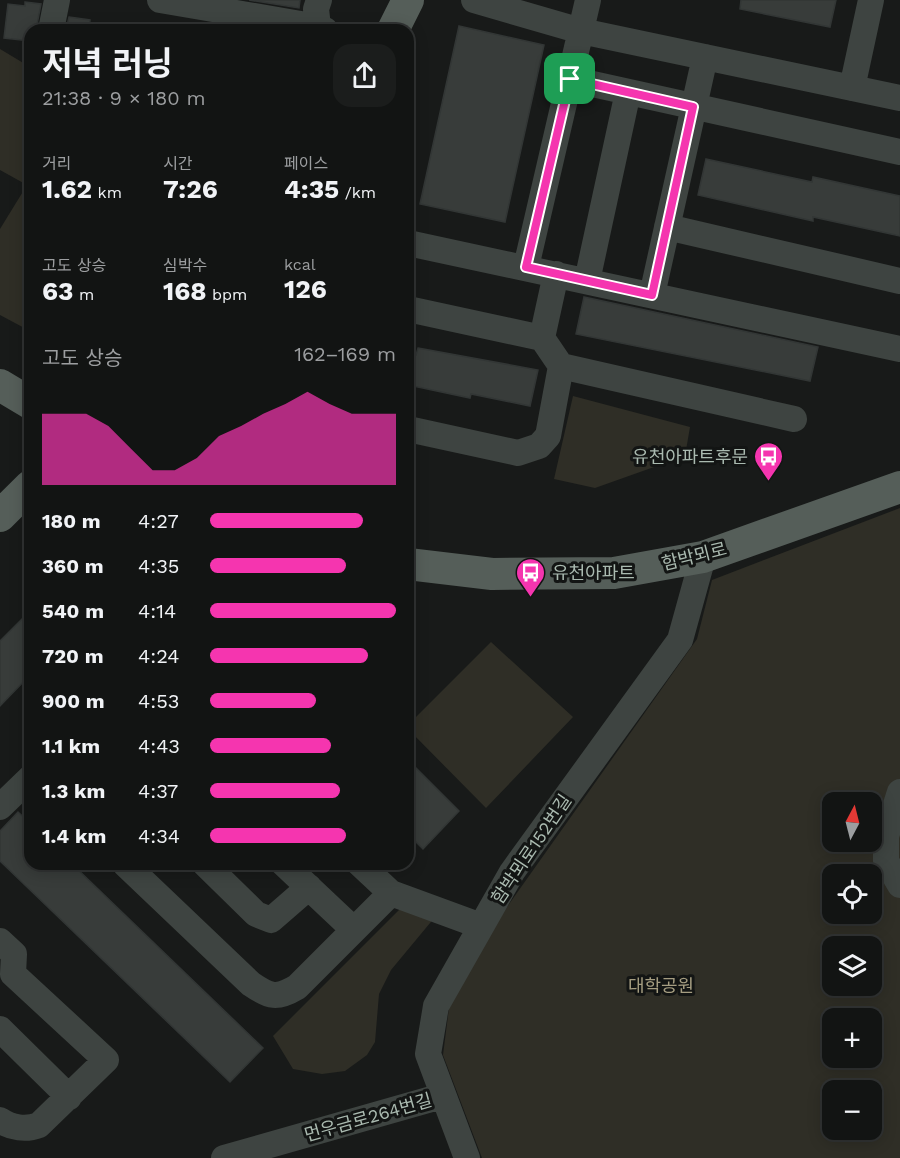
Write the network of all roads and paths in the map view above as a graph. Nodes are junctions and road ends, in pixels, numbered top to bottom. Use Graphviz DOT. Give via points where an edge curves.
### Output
graph roads {
  1 [pos="57,0"];
  2 [pos="160,0"];
  3 [pos="319,0"];
  4 [pos="408,0"];
  5 [pos="474,0"];
  6 [pos="588,0"];
  7 [pos="871,0"];
  8 [pos="224,21"];
  9 [pos="52,24"];
  10 [pos="261,24"];
  11 [pos="320,24"];
  12 [pos="396,24"];
  13 [pos="581,31"];
  14 [pos="705,57"];
  15 [pos="570,79"];
  16 [pos="852,88"];
  17 [pos="628,92"];
  18 [pos="900,98"];
  19 [pos="693,107"];
  20 [pos="900,152"];
  21 [pos="667,227"];
  22 [pos="414,244"];
  23 [pos="526,267"];
  24 [pos="556,274"];
  25 [pos="587,280"];
  26 [pos="900,281"];
  27 [pos="652,295"];
  28 [pos="414,310"];
  29 [pos="543,338"];
  30 [pos="900,349"];
  31 [pos="561,366"];
  32 [pos="0,385"];
  33 [pos="24,399"];
  34 [pos="794,419"];
  35 [pos="414,430"];
  36 [pos="900,487"];
  37 [pos="24,492"];
  38 [pos="0,516"];
  39 [pos="704,557"];
  40 [pos="414,565"];
  41 [pos="24,784"];
  42 [pos="900,792"];
  43 [pos="0,807"];
  44 [pos="131,870"];
  45 [pos="211,870"];
  46 [pos="291,870"];
  47 [pos="366,870"];
  48 [pos="900,885"];
  49 [pos="309,887"];
  50 [pos="391,893"];
  51 [pos="481,926"];
  52 [pos="354,930"];
  53 [pos="0,941"];
  54 [pos="0,1029"];
  55 [pos="442,1096"];
  56 [pos="69,1097"];
  57 [pos="1,1122"];
  58 [pos="224,1158"];
  59 [pos="467,1158"];
  1 -- 9 [label="street"];
  2 -- 8 [label="street"];
  3 -- 11 [label="street" via="316,9"];
  4 -- 12 [label="main road"];
  5 -- 13 [label="street"];
  6 -- 13 [label="street"];
  7 -- 16 [label="street"];
  8 -- 10 [label="street"];
  13 -- 14 [label="street"];
  13 -- 15 [label="street"];
  14 -- 16 [label="street"];
  14 -- 19 [label="street"];
  15 -- 17 [label="street"];
  15 -- 23 [label="street"];
  16 -- 18 [label="street"];
  17 -- 19 [label="street"];
  17 -- 25 [label="street"];
  19 -- 20 [label="street"];
  19 -- 21 [label="street"];
  21 -- 26 [label="street"];
  21 -- 27 [label="street"];
  22 -- 23 [label="street"];
  23 -- 24 [label="street"];
  24 -- 25 [label="street"];
  24 -- 29 [label="street"];
  25 -- 27 [label="street"];
  27 -- 30 [label="street"];
  28 -- 29 [label="street"];
  29 -- 31 [label="street"];
  31 -- 34 [label="street"];
  31 -- 35 [label="street" via="548,436 539,446 518,453"];
  32 -- 33 [label="main road"];
  36 -- 39 [label="main road, 함박뫼로"];
  37 -- 38 [label="main road"];
  39 -- 40 [label="main road, 함박뫼로" via="614,573 492,574"];
  39 -- 51 [label="street, 함박뫼로152번길" via="680,640 512,872"];
  41 -- 43 [label="street"];
  42 -- 48 [label="street" via="890,820 886,853 886,861"];
  44 -- 52 [label="street" via="251,984 267,994 283,995 297,987"];
  45 -- 49 [label="street" via="256,914 271,920"];
  46 -- 49 [label="street"];
  47 -- 50 [label="street"];
  49 -- 52 [label="street"];
  50 -- 51 [label="street"];
  50 -- 52 [label="street"];
  51 -- 55 [label="street, 함박뫼로152번길" via="436,1006 428,1054"];
  53 -- 56 [label="street" via="14,954 13,974 106,1060"];
  54 -- 56 [label="street"];
  55 -- 58 [label="street, 먼우금로264번길"];
  55 -- 59 [label="street, 함박뫼로152번길"];
  56 -- 57 [label="street" via="30,1129"];
}
